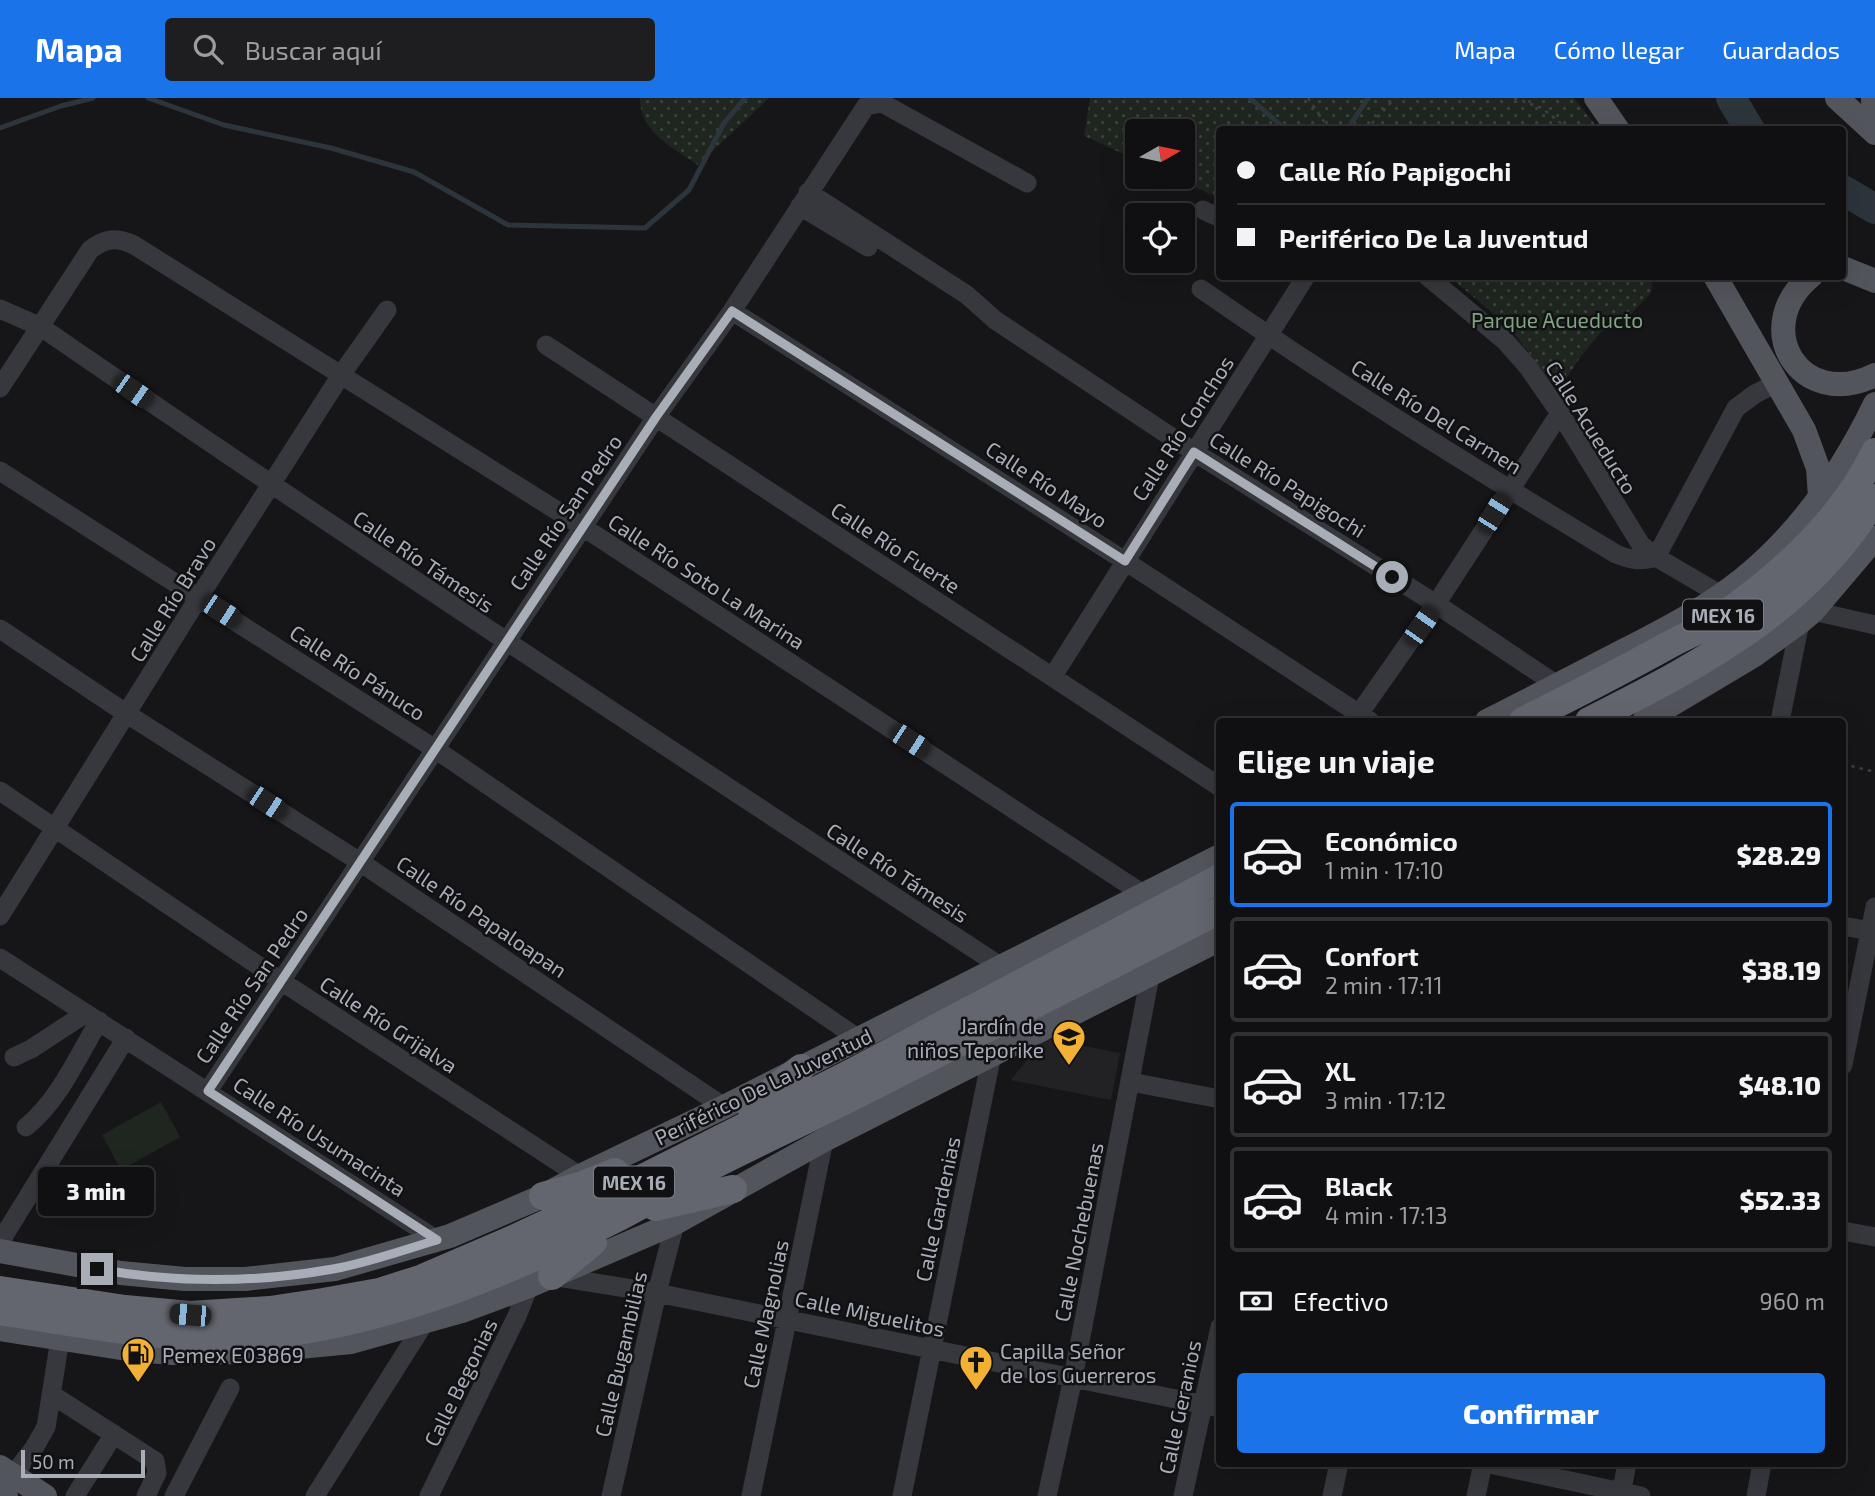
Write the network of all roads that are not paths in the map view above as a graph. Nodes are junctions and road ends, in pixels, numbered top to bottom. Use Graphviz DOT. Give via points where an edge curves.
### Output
graph roads {
  1 [pos="1837,98"];
  2 [pos="1873,98"];
  3 [pos="1600,104"];
  4 [pos="1615,126"];
  5 [pos="1622,126"];
  6 [pos="1875,133"];
  7 [pos="1027,183"];
  8 [pos="804,199"];
  9 [pos="1846,269"];
  10 [pos="1303,280"];
  11 [pos="1432,280"];
  12 [pos="1717,280"];
  13 [pos="1807,280"];
  14 [pos="1875,281"];
  15 [pos="1201,289"];
  16 [pos="0,309"];
  17 [pos="387,310"];
  18 [pos="732,311"];
  19 [pos="41,327"];
  20 [pos="1268,336"];
  21 [pos="546,345"];
  22 [pos="1875,374"];
  23 [pos="341,375"];
  24 [pos="1778,382"];
  25 [pos="0,388"];
  26 [pos="1875,404"];
  27 [pos="1560,413"];
  28 [pos="656,417"];
  29 [pos="1194,452"];
  30 [pos="1875,452"];
  31 [pos="0,471"];
  32 [pos="271,486"];
  33 [pos="1509,490"];
  34 [pos="1820,497"];
  35 [pos="1875,498"];
  36 [pos="583,527"];
  37 [pos="1875,538"];
  38 [pos="1656,557"];
  39 [pos="1125,561"];
  40 [pos="1721,595"];
  41 [pos="199,597"];
  42 [pos="1436,604"];
  43 [pos="1806,616"];
  44 [pos="1875,625"];
  45 [pos="0,629"];
  46 [pos="506,642"];
  47 [pos="1053,676"];
  48 [pos="1558,685"];
  49 [pos="127,714"];
  50 [pos="1361,718"];
  51 [pos="1493,718"];
  52 [pos="1529,718"];
  53 [pos="1595,718"];
  54 [pos="1649,718"];
  55 [pos="1781,718"];
  56 [pos="435,749"];
  57 [pos="1216,784"];
  58 [pos="0,791"];
  59 [pos="56,827"];
  60 [pos="1216,858"];
  61 [pos="360,862"];
  62 [pos="1216,880"];
  63 [pos="1143,894"];
  64 [pos="1875,907"];
  65 [pos="1216,912"];
  66 [pos="0,916"];
  67 [pos="1846,927"];
  68 [pos="1872,932"];
  69 [pos="1216,941"];
  70 [pos="0,958"];
  71 [pos="1000,965"];
  72 [pos="1150,976"];
  73 [pos="281,981"];
  74 [pos="93,1017"];
  75 [pos="126,1038"];
  76 [pos="859,1039"];
  77 [pos="1846,1051"];
  78 [pos="992,1054"];
  79 [pos="14,1057"];
  80 [pos="801,1068"];
  81 [pos="1130,1082"];
  82 [pos="208,1091"];
  83 [pos="1216,1098"];
  84 [pos="724,1107"];
  85 [pos="26,1127"];
  86 [pos="824,1140"];
  87 [pos="705,1145"];
  88 [pos="580,1176"];
  89 [pos="733,1189"];
  90 [pos="543,1196"];
  91 [pos="628,1212"];
  92 [pos="675,1223"];
  93 [pos="1846,1232"];
  94 [pos="1875,1237"];
  95 [pos="437,1240"];
  96 [pos="0,1242"];
  97 [pos="0,1251"];
  98 [pos="541,1281"];
  99 [pos="0,1290"];
  100 [pos="657,1293"];
  101 [pos="0,1311"];
  102 [pos="787,1320"];
  103 [pos="425,1322"];
  104 [pos="0,1329"];
  105 [pos="60,1339"];
  106 [pos="932,1349"];
  107 [pos="1216,1362"];
  108 [pos="1073,1378"];
  109 [pos="230,1388"];
  110 [pos="51,1394"];
  111 [pos="1211,1406"];
  112 [pos="114,1434"];
  113 [pos="1338,1467"];
  114 [pos="1483,1467"];
  115 [pos="1502,1467"];
  116 [pos="1626,1467"];
  117 [pos="1761,1467"];
  118 [pos="5,1483"];
  119 [pos="1621,1494"];
  120 [pos="45,1496"];
  121 [pos="75,1496"];
  122 [pos="146,1496"];
  123 [pos="174,1496"];
  124 [pos="315,1496"];
  125 [pos="429,1496"];
  126 [pos="611,1496"];
  127 [pos="751,1496"];
  128 [pos="902,1496"];
  129 [pos="1047,1496"];
  130 [pos="1183,1496"];
  131 [pos="1332,1496"];
  132 [pos="1476,1496"];
  133 [pos="1641,1496"];
  134 [pos="1756,1496"];
  1 -- 6 [label="main road"];
  2 -- 6 [label="main road"];
  3 -- 4 [label="main road"];
  3 -- 5 [label="main road"];
  7 -- 8 [label="street, Calle Río San Pedro" via="882,103 872,103 861,112"];
  8 -- 18 [label="street, Calle Río San Pedro"];
  8 -- 29 [label="street, Calle Río Papigochi" via="967,295 995,320"];
  9 -- 14 [label="main road"];
  10 -- 20 [label="street, Calle Río Conchos"];
  11 -- 27 [label="street, Calle Acueducto" via="1505,341"];
  12 -- 24 [label="main road"];
  13 -- 22 [label="main road" via="1794,292 1784,313 1783,338 1793,361 1811,379 1832,385 1854,383"];
  15 -- 20 [label="street, Calle Río Del Carmen"];
  16 -- 19 [label="street, Calle Río Támesis"];
  17 -- 23 [label="street, Calle Río Bravo"];
  18 -- 28 [label="street, Calle Río San Pedro"];
  18 -- 39 [label="street, Calle Río Mayo"];
  19 -- 23 [label="street, Calle Río Soto La Marina" via="90,250 120,239"];
  19 -- 25 [label="street"];
  19 -- 32 [label="street, Calle Río Támesis"];
  20 -- 29 [label="street, Calle Río Conchos"];
  20 -- 33 [label="street, Calle Río Del Carmen"];
  21 -- 28 [label="street, Calle Río Fuerte"];
  23 -- 32 [label="street, Calle Río Bravo"];
  23 -- 36 [label="street, Calle Río Soto La Marina"];
  24 -- 34 [label="main road" via="1813,450"];
  24 -- 38 [label="street" via="1736,408"];
  26 -- 34 [label="main road" via="1855,446"];
  27 -- 33 [label="street"];
  27 -- 38 [label="street, Calle Acueducto" via="1634,536"];
  28 -- 36 [label="street, Calle Río San Pedro"];
  28 -- 47 [label="street, Calle Río Fuerte"];
  29 -- 39 [label="street, Calle Río Conchos"];
  29 -- 42 [label="street, Calle Río Papigochi"];
  30 -- 52 [label="highway, MEX 16" via="1836,513 1754,592 1718,618"];
  31 -- 41 [label="street, Calle Río Pánuco"];
  32 -- 41 [label="street, Calle Río Bravo"];
  32 -- 46 [label="street, Calle Río Támesis"];
  33 -- 38 [label="street, Calle Río Del Carmen" via="1616,554 1643,561"];
  33 -- 42 [label="street"];
  34 -- 40 [label="main road" via="1777,547"];
  35 -- 53 [label="highway, MEX 16" via="1822,567 1780,608 1691,669"];
  36 -- 46 [label="street, Calle Río San Pedro"];
  36 -- 63 [label="street, Calle Río Soto La Marina"];
  37 -- 43 [label="main road"];
  38 -- 40 [label="street, Calle Acueducto"];
  39 -- 47 [label="street, Calle Río Conchos"];
  39 -- 50 [label="street, Calle Río Mayo"];
  40 -- 48 [label="main road"];
  41 -- 49 [label="street, Calle Río Bravo"];
  41 -- 56 [label="street, Calle Río Pánuco"];
  42 -- 48 [label="street, Calle Río Papigochi"];
  42 -- 50 [label="street"];
  43 -- 44 [label="street"];
  43 -- 54 [label="main road" via="1753,656"];
  43 -- 55 [label="street"];
  45 -- 49 [label="street, Calle Río Papaloapan"];
  46 -- 56 [label="street, Calle Río San Pedro"];
  46 -- 71 [label="street, Calle Río Támesis"];
  47 -- 57 [label="street, Calle Río Fuerte"];
  48 -- 51 [label="main road"];
  49 -- 59 [label="street, Calle Río Bravo"];
  49 -- 61 [label="street, Calle Río Papaloapan"];
  56 -- 61 [label="street, Calle Río San Pedro"];
  56 -- 76 [label="street, Calle Río Pánuco"];
  58 -- 59 [label="street, Calle Río Grijalva"];
  59 -- 66 [label="street, Calle Río Bravo"];
  59 -- 73 [label="street, Calle Río Grijalva"];
  60 -- 63 [label="main road, Periférico De La Juventud"];
  61 -- 73 [label="street, Calle Río San Pedro"];
  61 -- 84 [label="street, Calle Río Papaloapan"];
  62 -- 87 [label="highway, Periférico De La Juventud / MEX 16"];
  63 -- 71 [label="main road, Periférico De La Juventud"];
  64 -- 68 [label="street"];
  65 -- 91 [label="highway, MEX 16"];
  67 -- 68 [label="street"];
  68 -- 77 [label="street"];
  69 -- 72 [label="main road"];
  70 -- 74 [label="street, Calle Río Usumacinta"];
  71 -- 76 [label="main road, Periférico De La Juventud"];
  72 -- 78 [label="main road"];
  72 -- 81 [label="street, Calle Nochebuenas"];
  73 -- 82 [label="street, Calle Río San Pedro"];
  73 -- 88 [label="street, Calle Río Grijalva"];
  74 -- 75 [label="street, Calle Río Usumacinta"];
  74 -- 79 [label="street"];
  74 -- 85 [label="street" via="53,1100"];
  75 -- 82 [label="street, Calle Río Usumacinta"];
  75 -- 96 [label="street"];
  76 -- 80 [label="main road, Periférico De La Juventud"];
  78 -- 86 [label="main road"];
  78 -- 106 [label="street, Calle Gardenias"];
  80 -- 84 [label="main road, Periférico De La Juventud"];
  80 -- 87 [label="highway"];
  81 -- 83 [label="street"];
  81 -- 108 [label="street, Calle Nochebuenas"];
  82 -- 95 [label="street, Calle Río Usumacinta"];
  84 -- 88 [label="main road, Periférico De La Juventud"];
  86 -- 89 [label="main road"];
  86 -- 102 [label="street, Calle Magnolias"];
  87 -- 90 [label="highway"];
  87 -- 99 [label="highway, Periférico De La Juventud / MEX 16" via="502,1244 379,1292 270,1310 190,1315"];
  88 -- 90 [label="main road, Periférico De La Juventud"];
  89 -- 91 [label="highway"];
  89 -- 92 [label="main road"];
  90 -- 95 [label="main road, Periférico De La Juventud"];
  91 -- 98 [label="highway"];
  91 -- 101 [label="highway, MEX 16" via="494,1276 432,1299 283,1333 227,1338 167,1336"];
  92 -- 98 [label="main road"];
  92 -- 100 [label="street, Calle Bugambilias"];
  93 -- 94 [label="street"];
  95 -- 97 [label="main road, Periférico De La Juventud" via="335,1269 244,1279 121,1273"];
  98 -- 100 [label="street, Calle Miguelitos"];
  98 -- 103 [label="main road"];
  98 -- 125 [label="street, Calle Begonias" via="517,1316"];
  100 -- 102 [label="street, Calle Miguelitos"];
  100 -- 126 [label="street, Calle Bugambilias"];
  102 -- 106 [label="street, Calle Miguelitos"];
  102 -- 127 [label="street, Calle Magnolias"];
  103 -- 105 [label="main road" via="351,1342 247,1352 138,1350"];
  103 -- 124 [label="street"];
  104 -- 105 [label="main road"];
  105 -- 110 [label="street"];
  106 -- 108 [label="street, Calle Miguelitos"];
  106 -- 128 [label="street, Calle Gardenias"];
  107 -- 111 [label="street, Calle Geranios"];
  108 -- 111 [label="street, Calle Miguelitos"];
  108 -- 129 [label="street, Calle Nochebuenas"];
  109 -- 123 [label="street"];
  110 -- 112 [label="street"];
  110 -- 118 [label="street" via="46,1427"];
  111 -- 130 [label="street, Calle Geranios"];
  112 -- 121 [label="street"];
  112 -- 122 [label="street" via="155,1461 157,1473"];
  113 -- 131 [label="street"];
  114 -- 132 [label="street"];
  115 -- 119 [label="street"];
  116 -- 119 [label="street"];
  117 -- 134 [label="street"];
  118 -- 120 [label="main road"];
  119 -- 133 [label="street"];
}
